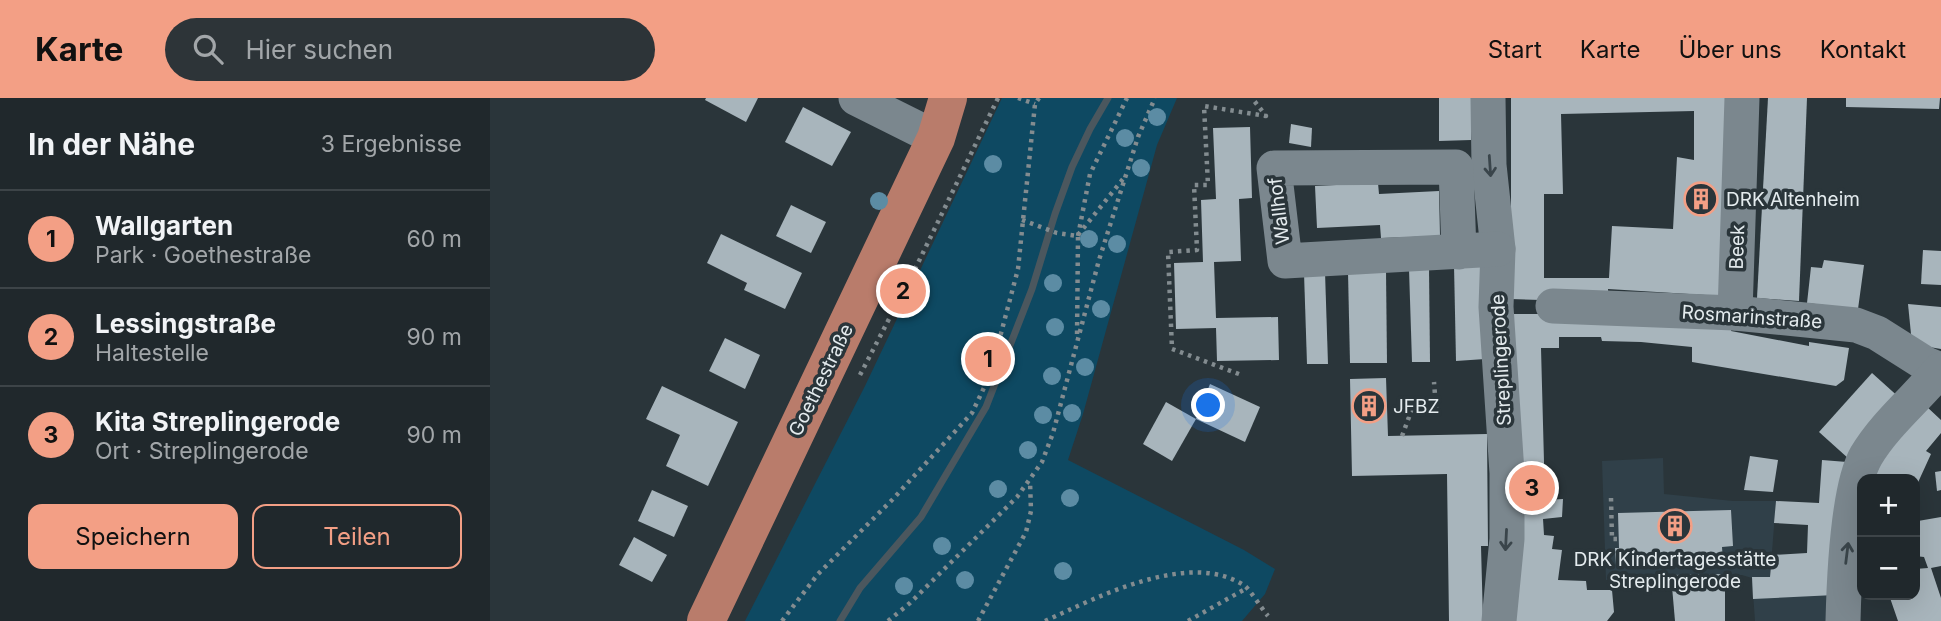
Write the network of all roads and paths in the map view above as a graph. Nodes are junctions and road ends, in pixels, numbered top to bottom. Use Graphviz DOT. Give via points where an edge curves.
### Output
graph roads {
  1 [pos="856,98"];
  2 [pos="948,98"];
  3 [pos="968,98"];
  4 [pos="1017,98"];
  5 [pos="1039,98"];
  6 [pos="1127,98"];
  7 [pos="1155,98"];
  8 [pos="1252,98"];
  9 [pos="1488,98"];
  10 [pos="1742,98"];
  11 [pos="1035,104"];
  12 [pos="936,138"];
  13 [pos="1125,176"];
  14 [pos="1022,220"];
  15 [pos="1078,236"];
  16 [pos="1497,250"];
  17 [pos="1459,252"];
  18 [pos="1553,306"];
  19 [pos="1735,313"];
  20 [pos="1077,345"];
  21 [pos="1940,370"];
  22 [pos="1239,374"];
  23 [pos="1434,382"];
  24 [pos="1402,436"];
  25 [pos="1030,481"];
  26 [pos="1611,498"];
  27 [pos="1619,539"];
  28 [pos="1247,587"];
  29 [pos="1268,616"];
  30 [pos="706,621"];
  31 [pos="782,621"];
  32 [pos="888,621"];
  33 [pos="978,621"];
  34 [pos="1045,621"];
  35 [pos="1188,621"];
  36 [pos="1499,621"];
  37 [pos="1843,621"];
  1 -- 12 [label="street"];
  2 -- 12 [label="main road, Goethestraße"];
  3 -- 12 [label="main road, Goethestraße"];
  4 -- 11 [label="path"];
  5 -- 11 [label="path"];
  6 -- 15 [label="path" via="1090,174"];
  7 -- 13 [label="path"];
  8 -- 22 [label="path" via="1266,116 1205,106 1208,185 1194,185 1197,250 1168,252 1172,349"];
  9 -- 16 [label="street, Streplingerode, one-way"];
  10 -- 19 [label="street, Beek"];
  11 -- 14 [label="path"];
  12 -- 30 [label="main road, Goethestraße"];
  13 -- 15 [label="path"];
  13 -- 20 [label="path"];
  14 -- 15 [label="path"];
  14 -- 31 [label="path" via="1018,269 990,375 972,413 818,574"];
  15 -- 20 [label="path"];
  16 -- 17 [label="street, Wallhof"];
  16 -- 36 [label="street, Streplingerode, one-way" via="1496,307 1507,473 1507,539"];
  17 -- 17 [label="street, Wallhof" via="1456,167 1273,168 1285,261"];
  18 -- 19 [label="street, Rosmarinstraße"];
  19 -- 21 [label="street, Rosmarinstraße" via="1856,325"];
  20 -- 25 [label="path" via="1053,433"];
  37 -- 21 [label="street, one-way" via="1859,471 1876,441"];
  23 -- 24 [label="path" via="1436,408 1412,409"];
  25 -- 32 [label="path"];
  25 -- 33 [label="path" via="1026,532"];
  26 -- 27 [label="path" via="1612,539"];
  28 -- 29 [label="path"];
  28 -- 34 [label="path" via="1203,571 1182,572 1126,588"];
  28 -- 35 [label="path"];
}
